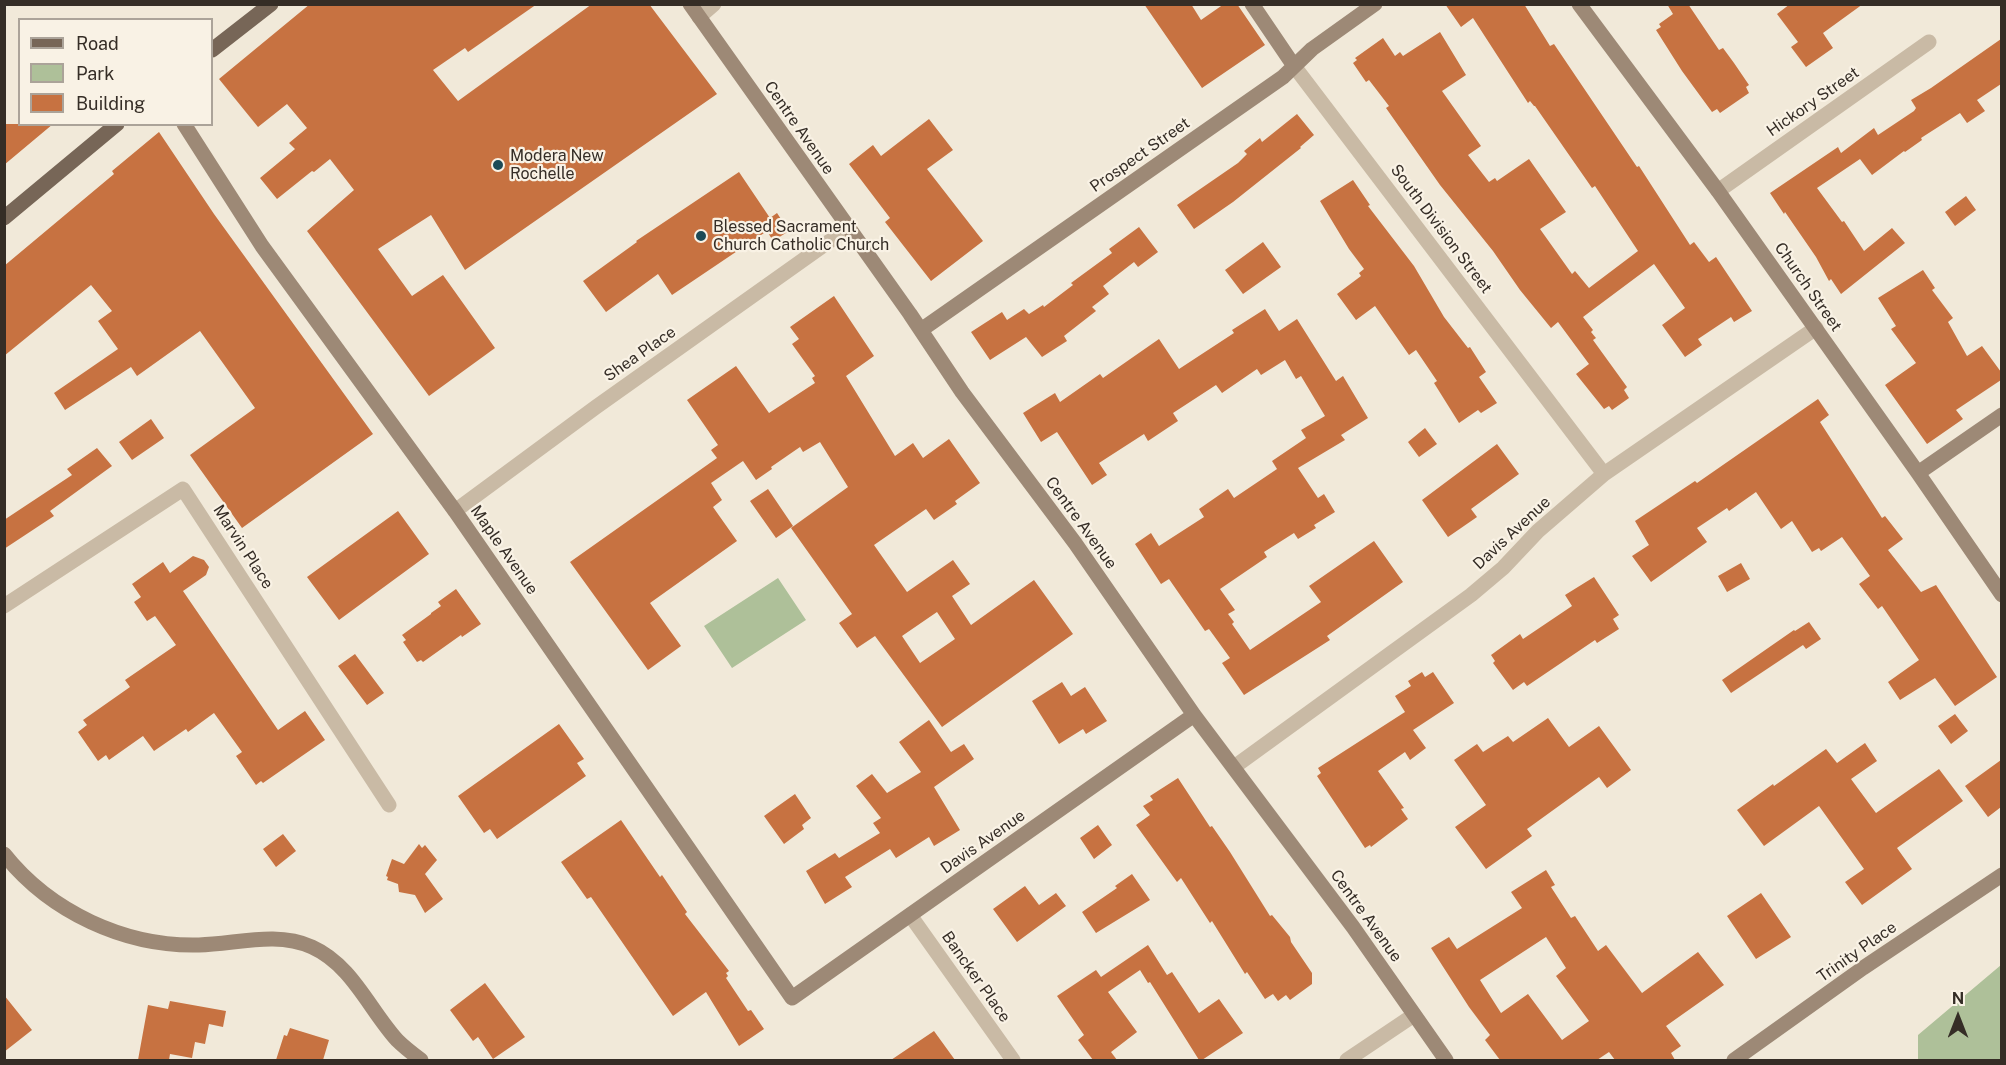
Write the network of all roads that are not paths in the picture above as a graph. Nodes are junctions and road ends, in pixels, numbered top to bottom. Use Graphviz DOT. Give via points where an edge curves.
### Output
graph roads {
  1 [pos="272,4"];
  2 [pos="714,4"];
  3 [pos="1252,4"];
  4 [pos="1375,4"];
  5 [pos="1579,4"];
  6 [pos="695,11"];
  7 [pos="1929,42"];
  8 [pos="213,49"];
  9 [pos="1294,66"];
  10 [pos="115,126"];
  11 [pos="185,126"];
  12 [pos="1718,191"];
  13 [pos="4,218"];
  14 [pos="848,228"];
  15 [pos="1816,328"];
  16 [pos="921,330"];
  17 [pos="2001,415"];
  18 [pos="1918,472"];
  19 [pos="1604,474"];
  20 [pos="455,511"];
  21 [pos="2001,595"];
  22 [pos="4,606"];
  23 [pos="1194,715"];
  24 [pos="1234,767"];
  25 [pos="389,805"];
  26 [pos="4,854"];
  27 [pos="2001,875"];
  28 [pos="910,915"];
  29 [pos="792,998"];
  30 [pos="1414,1015"];
  31 [pos="421,1060"];
  32 [pos="1013,1060"];
  33 [pos="1347,1060"];
  34 [pos="1446,1060"];
  35 [pos="1734,1060"];
  1 -- 8 [label="main road"];
  2 -- 6 [label="street"];
  3 -- 9 [label="street, South Division Street"];
  4 -- 9 [label="street, Prospect Street"];
  5 -- 12 [label="street, Church Street"];
  6 -- 14 [label="street, Centre Avenue"];
  7 -- 12 [label="street, Hickory Street"];
  9 -- 16 [label="street, Prospect Street"];
  9 -- 19 [label="street, South Division Street"];
  10 -- 13 [label="main road"];
  11 -- 20 [label="street, Maple Avenue" via="262,246"];
  12 -- 15 [label="street, Church Street"];
  14 -- 16 [label="street, Centre Avenue"];
  14 -- 20 [label="street, Shea Place"];
  15 -- 18 [label="street, Church Street"];
  15 -- 19 [label="street, Davis Avenue"];
  16 -- 23 [label="street, Centre Avenue"];
  17 -- 18 [label="street"];
  18 -- 21 [label="street, Church Street"];
  19 -- 24 [label="street, Davis Avenue" via="1471,595"];
  20 -- 29 [label="street, Maple Avenue"];
  22 -- 25 [label="street, Marvin Place" via="183,489"];
  23 -- 24 [label="street, Centre Avenue"];
  23 -- 28 [label="street, Davis Avenue"];
  24 -- 30 [label="street, Centre Avenue"];
  26 -- 31 [label="street" via="49,898 83,919 121,934 198,945 286,939 312,947 339,964 397,1040"];
  27 -- 35 [label="street, Trinity Place"];
  28 -- 29 [label="street, Davis Avenue"];
  28 -- 32 [label="street, Bancker Place"];
  30 -- 33 [label="street"];
  30 -- 34 [label="street, Centre Avenue"];
}
